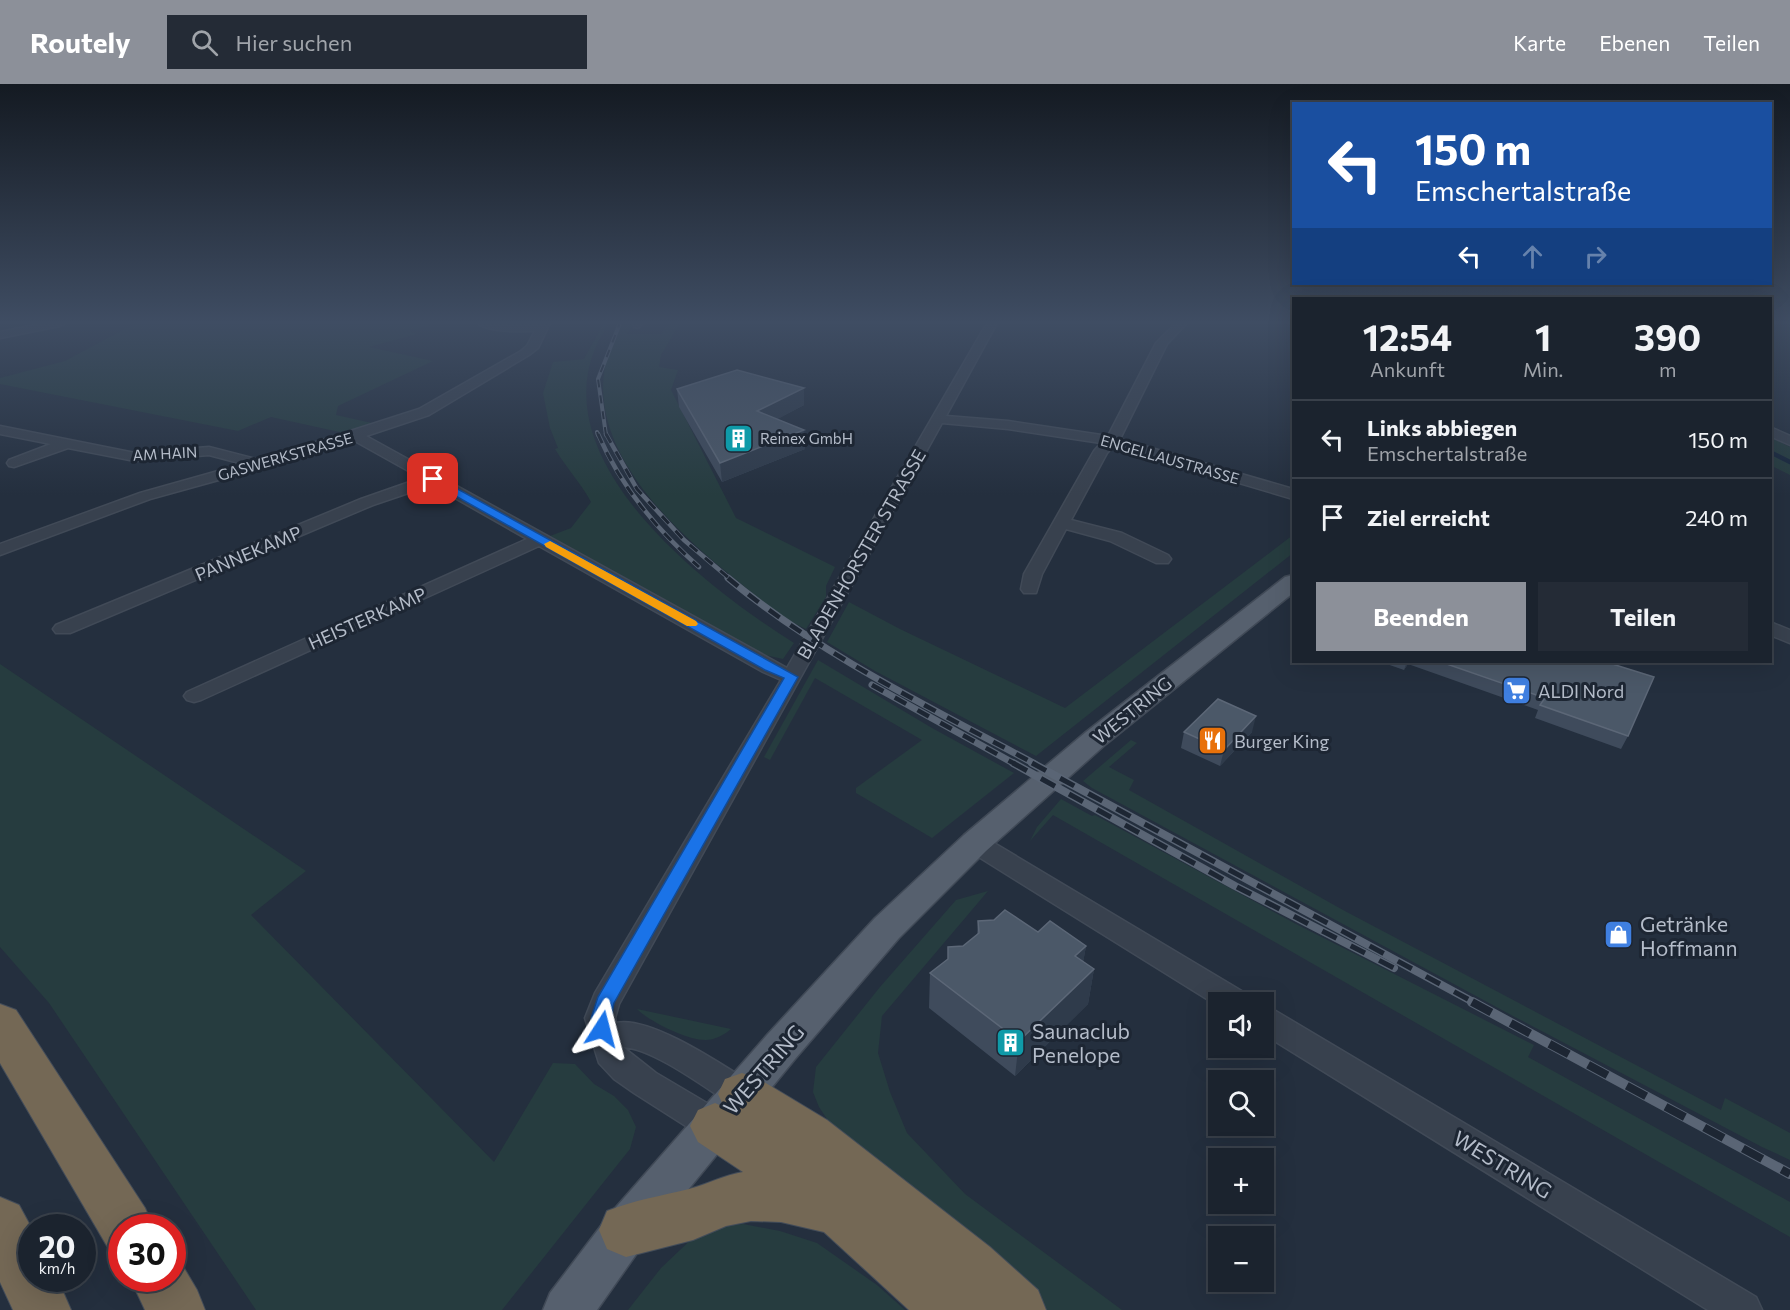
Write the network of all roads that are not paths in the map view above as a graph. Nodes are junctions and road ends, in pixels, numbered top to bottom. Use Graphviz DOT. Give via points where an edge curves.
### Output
graph roads {
  1 [pos="480,380"];
  2 [pos="959,380"];
  3 [pos="1144,380"];
  4 [pos="937,419"];
  5 [pos="0,430"];
  6 [pos="1772,432"];
  7 [pos="356,436"];
  8 [pos="1110,440"];
  9 [pos="1790,441"];
  10 [pos="68,443"];
  11 [pos="14,464"];
  12 [pos="260,464"];
  13 [pos="433,479"];
  14 [pos="1292,494"];
  15 [pos="1062,523"];
  16 [pos="540,539"];
  17 [pos="0,550"];
  18 [pos="1162,559"];
  19 [pos="1292,583"];
  20 [pos="1030,589"];
  21 [pos="63,629"];
  22 [pos="1772,629"];
  23 [pos="1790,637"];
  24 [pos="792,677"];
  25 [pos="194,696"];
  26 [pos="975,843"];
  27 [pos="1219,992"];
  28 [pos="0,1023"];
  29 [pos="1274,1026"];
  30 [pos="607,1038"];
  31 [pos="728,1110"];
  32 [pos="838,1210"];
  33 [pos="118,1214"];
  34 [pos="0,1224"];
  35 [pos="626,1230"];
  36 [pos="166,1292"];
  37 [pos="43,1310"];
  38 [pos="177,1310"];
  39 [pos="567,1310"];
  40 [pos="951,1310"];
  41 [pos="1018,1310"];
  42 [pos="1743,1310"];
  1 -- 7 [label="street, GASWERKSTRASSE" via="437,406"];
  2 -- 4 [label="street, BLADENHORSTER STRASSE"];
  3 -- 8 [label="street" via="1117,434"];
  4 -- 8 [label="street, ENGELLAUSTRASSE"];
  4 -- 24 [label="street, BLADENHORSTER STRASSE"];
  5 -- 10 [label="street, AM HAIN"];
  6 -- 9 [label="street"];
  7 -- 12 [label="street, GASWERKSTRASSE"];
  7 -- 13 [label="street"];
  8 -- 14 [label="street, ENGELLAUSTRASSE"];
  8 -- 15 [label="street"];
  10 -- 11 [label="street"];
  10 -- 12 [label="street, AM HAIN" via="135,457 209,451"];
  12 -- 17 [label="street, GASWERKSTRASSE" via="145,496"];
  13 -- 16 [label="street"];
  13 -- 21 [label="street, PANNEKAMP" via="367,502"];
  15 -- 18 [label="street" via="1116,537"];
  15 -- 20 [label="street"];
  16 -- 24 [label="street"];
  16 -- 25 [label="street, HEISTERKAMP"];
  19 -- 26 [label="main road, WESTRING" via="1131,709"];
  22 -- 23 [label="street"];
  24 -- 30 [label="street, BLADENHORSTER STRASSE" via="605,1002 600,1018"];
  26 -- 27 [label="street"];
  26 -- 31 [label="main road, WESTRING" via="887,928"];
  28 -- 33 [label="highway"];
  29 -- 42 [label="street, WESTRING"];
  30 -- 31 [label="street, BLADENHORSTER STRASSE" via="610,1054 625,1069"];
  30 -- 31 [label="street" via="625,1034 687,1061"];
  31 -- 32 [label="highway" via="761,1155"];
  31 -- 35 [label="main road, WESTRING"];
  31 -- 41 [label="highway" via="809,1136 971,1266"];
  32 -- 35 [label="highway" via="781,1197 750,1196"];
  32 -- 40 [label="highway"];
  34 -- 37 [label="highway"];
  35 -- 39 [label="main road, WESTRING"];
  36 -- 38 [label="highway"];
}
